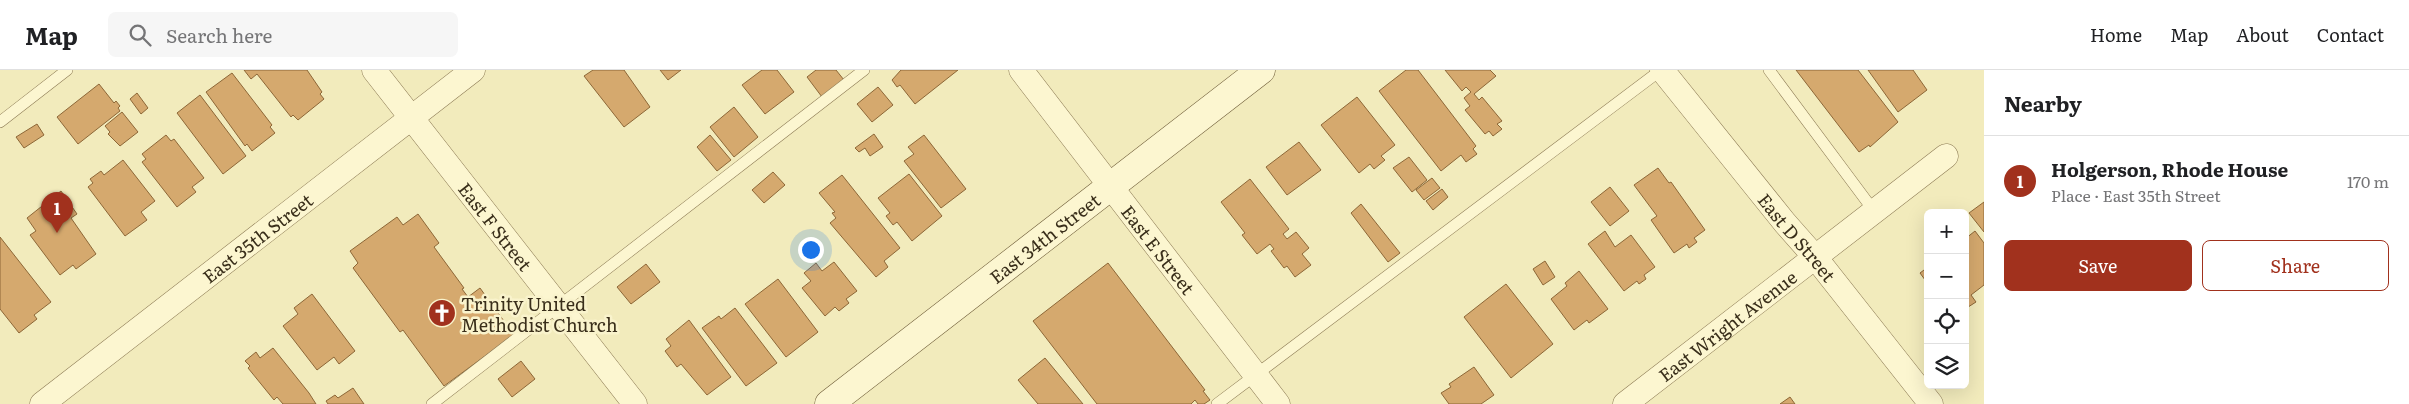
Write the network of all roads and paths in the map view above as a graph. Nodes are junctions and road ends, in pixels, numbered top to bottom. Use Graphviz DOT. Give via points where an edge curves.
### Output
graph roads {
  1 [pos="67,70"];
  2 [pos="374,70"];
  3 [pos="473,70"];
  4 [pos="864,70"];
  5 [pos="1021,70"];
  6 [pos="1261,70"];
  7 [pos="1662,70"];
  8 [pos="1769,70"];
  9 [pos="411,118"];
  10 [pos="0,122"];
  11 [pos="1946,156"];
  12 [pos="1110,186"];
  13 [pos="1874,211"];
  14 [pos="1815,257"];
  15 [pos="558,306"];
  16 [pos="1256,374"];
  17 [pos="42,404"];
  18 [pos="432,404"];
  19 [pos="635,404"];
  20 [pos="829,404"];
  21 [pos="1217,404"];
  22 [pos="1278,404"];
  23 [pos="1625,404"];
  24 [pos="1931,404"];
  1 -- 10 [label="lane"];
  2 -- 9 [label="street, East F Street"];
  3 -- 9 [label="street, East 35th Street"];
  4 -- 15 [label="lane"];
  5 -- 12 [label="street, East E Street"];
  6 -- 12 [label="street, East 34th Street"];
  7 -- 14 [label="street, East D Street"];
  7 -- 16 [label="lane"];
  8 -- 13 [label="lane"];
  9 -- 15 [label="street, East F Street"];
  9 -- 17 [label="street, East 35th Street"];
  11 -- 13 [label="street, East Wright Avenue"];
  12 -- 16 [label="street, East E Street"];
  12 -- 20 [label="street, East 34th Street"];
  13 -- 14 [label="street, East Wright Avenue"];
  14 -- 23 [label="street, East Wright Avenue"];
  14 -- 24 [label="street, East D Street"];
  15 -- 18 [label="lane"];
  15 -- 19 [label="street, East F Street"];
  16 -- 21 [label="lane"];
  16 -- 22 [label="street, East E Street"];
}
